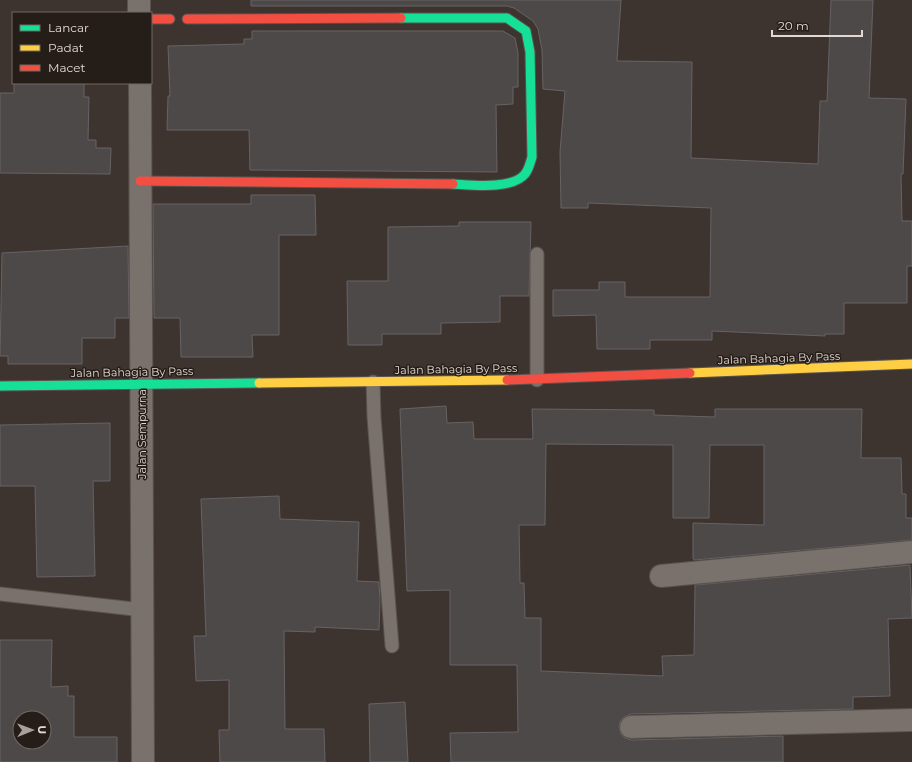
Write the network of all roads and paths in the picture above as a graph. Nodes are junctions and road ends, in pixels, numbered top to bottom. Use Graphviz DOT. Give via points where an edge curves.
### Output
graph roads {
  1 [pos="139,0"];
  2 [pos="139,12"];
  3 [pos="152,19"];
  4 [pos="170,19"];
  5 [pos="187,19"];
  6 [pos="140,84"];
  7 [pos="140,181"];
  8 [pos="537,254"];
  9 [pos="912,364"];
  10 [pos="538,380"];
  11 [pos="374,382"];
  12 [pos="142,384"];
  13 [pos="0,386"];
  14 [pos="912,552"];
  15 [pos="661,576"];
  16 [pos="0,594"];
  17 [pos="143,610"];
  18 [pos="392,646"];
  19 [pos="912,720"];
  20 [pos="631,727"];
  21 [pos="143,762"];
  1 -- 2 [label="street"];
  3 -- 4 [label="main road"];
  5 -- 7 [label="main road" via="507,18 526,30 530,52 532,157 528,172 502,185"];
  6 -- 7 [label="street, Jalan Sempurna"];
  7 -- 12 [label="street, Jalan Sempurna"];
  8 -- 10 [label="lane"];
  9 -- 10 [label="main road, Jalan Bahagia By Pass"];
  10 -- 11 [label="main road, Jalan Bahagia By Pass"];
  11 -- 12 [label="main road, Jalan Bahagia By Pass"];
  11 -- 18 [label="lane" via="375,432"];
  12 -- 13 [label="main road, Jalan Bahagia By Pass"];
  12 -- 17 [label="street, Jalan Sempurna"];
  14 -- 15 [label="street"];
  16 -- 17 [label="lane"];
  17 -- 21 [label="street, Jalan Sempurna"];
  19 -- 20 [label="street"];
}
